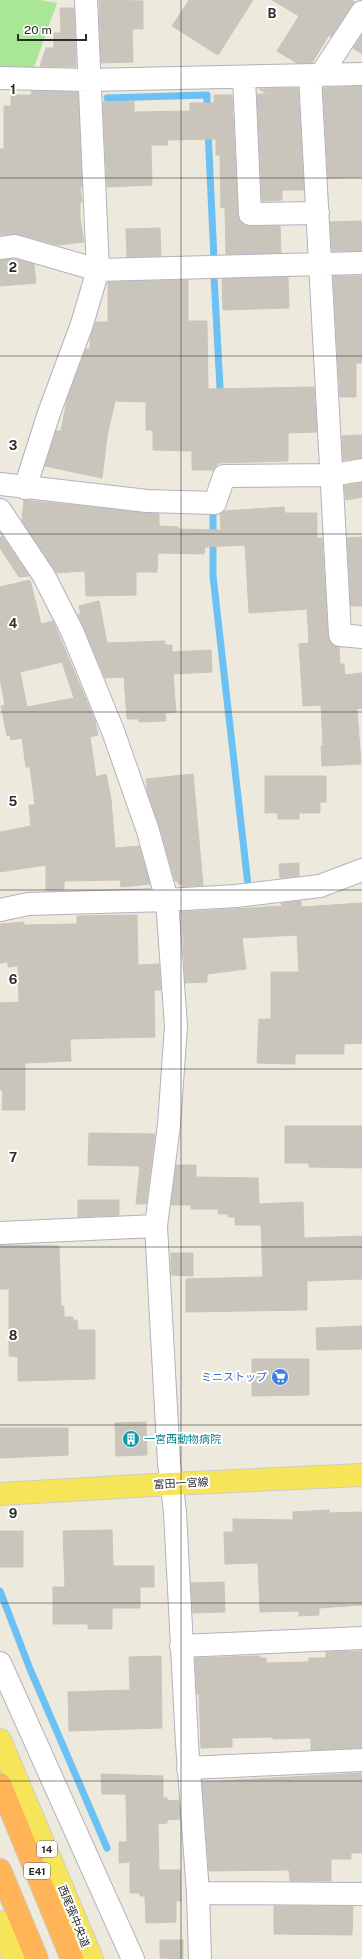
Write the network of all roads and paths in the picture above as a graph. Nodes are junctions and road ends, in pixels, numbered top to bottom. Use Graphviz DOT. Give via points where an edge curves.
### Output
graph roads {
  1 [pos="86,0"];
  2 [pos="362,12"];
  3 [pos="362,74"];
  4 [pos="315,76"];
  5 [pos="244,77"];
  6 [pos="0,78"];
  7 [pos="88,80"];
  8 [pos="318,213"];
  9 [pos="0,248"];
  10 [pos="362,263"];
  11 [pos="320,264"];
  12 [pos="98,270"];
  13 [pos="362,470"];
  14 [pos="332,475"];
  15 [pos="0,484"];
  16 [pos="24,488"];
  17 [pos="0,510"];
  18 [pos="362,638"];
  19 [pos="362,870"];
  20 [pos="167,900"];
  21 [pos="0,910"];
  22 [pos="156,1226"];
  23 [pos="0,1233"];
  24 [pos="362,1476"];
  25 [pos="171,1484"];
  26 [pos="0,1494"];
  27 [pos="362,1638"];
  28 [pos="181,1646"];
  29 [pos="0,1663"];
  30 [pos="5,1685"];
  31 [pos="0,1740"];
  32 [pos="362,1760"];
  33 [pos="188,1768"];
  34 [pos="0,1784"];
  35 [pos="0,1870"];
  36 [pos="198,1893"];
  37 [pos="362,1894"];
  38 [pos="0,1922"];
  39 [pos="14,1959"];
  40 [pos="37,1959"];
  41 [pos="72,1959"];
  42 [pos="92,1959"];
  43 [pos="133,1959"];
  44 [pos="200,1959"];
  1 -- 7 [label="street"];
  2 -- 4 [label="street"];
  3 -- 4 [label="street"];
  4 -- 5 [label="street"];
  4 -- 8 [label="street"];
  5 -- 7 [label="street"];
  5 -- 8 [label="street" via="250,214"];
  6 -- 7 [label="street"];
  7 -- 12 [label="street"];
  8 -- 11 [label="street"];
  9 -- 12 [label="street" via="15,246"];
  10 -- 11 [label="street"];
  11 -- 12 [label="street"];
  11 -- 14 [label="street"];
  12 -- 16 [label="street" via="82,324"];
  13 -- 14 [label="street"];
  14 -- 16 [label="street" via="224,476 215,502 147,501"];
  14 -- 18 [label="street" via="340,635"];
  15 -- 16 [label="street"];
  17 -- 20 [label="street" via="44,576 72,631 113,731 141,810"];
  19 -- 20 [label="street" via="320,886 236,896"];
  20 -- 21 [label="street" via="28,904"];
  20 -- 22 [label="street" via="176,1026 169,1125"];
  22 -- 23 [label="street"];
  22 -- 25 [label="street"];
  24 -- 25 [label="main road, 富田一宮線"];
  25 -- 26 [label="main road, 富田一宮線"];
  25 -- 28 [label="street" via="175,1512"];
  27 -- 28 [label="street"];
  28 -- 33 [label="street"];
  29 -- 30 [label="street"];
  30 -- 43 [label="street"];
  31 -- 42 [label="main road, 西尾張中央道 / 14"];
  32 -- 33 [label="street"];
  33 -- 36 [label="street"];
  34 -- 41 [label="highway, E41"];
  35 -- 40 [label="highway"];
  36 -- 37 [label="street"];
  36 -- 44 [label="street"];
  38 -- 39 [label="main road"];
}
